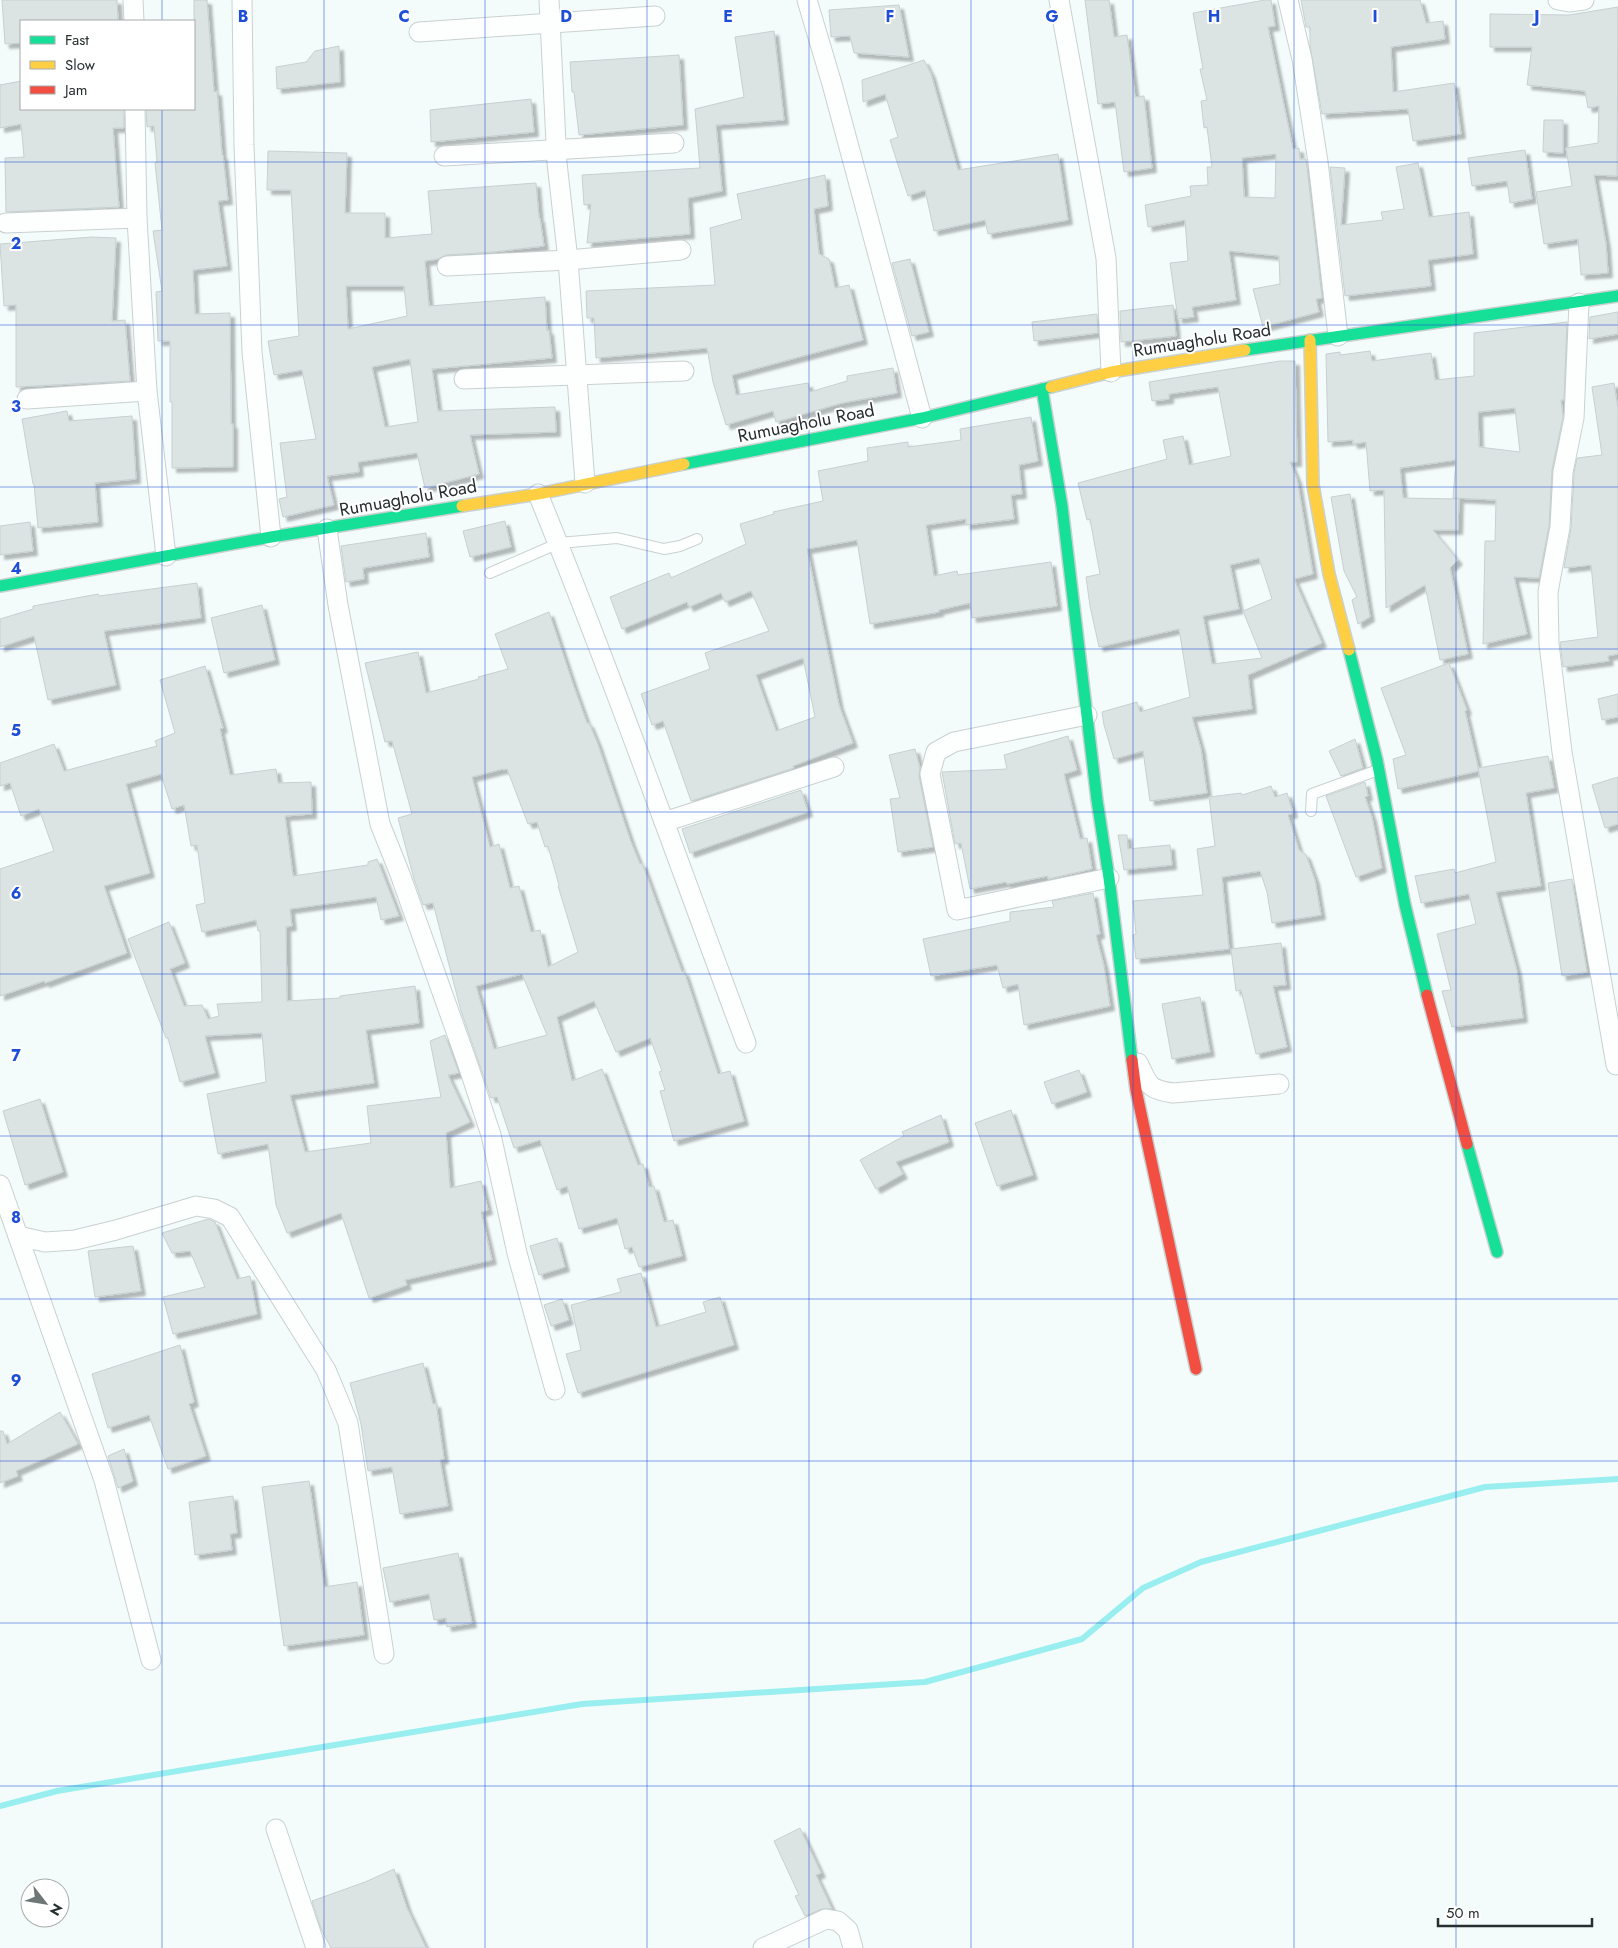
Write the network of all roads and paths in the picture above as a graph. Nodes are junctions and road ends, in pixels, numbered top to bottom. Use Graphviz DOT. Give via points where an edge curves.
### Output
graph roads {
  1 [pos="133,0"];
  2 [pos="242,0"];
  3 [pos="549,0"];
  4 [pos="806,0"];
  5 [pos="1059,0"];
  6 [pos="1288,0"];
  7 [pos="1558,0"];
  8 [pos="1584,0"];
  9 [pos="655,16"];
  10 [pos="134,20"];
  11 [pos="550,24"];
  12 [pos="419,32"];
  13 [pos="135,110"];
  14 [pos="674,143"];
  15 [pos="556,149"];
  16 [pos="444,156"];
  17 [pos="137,218"];
  18 [pos="6,223"];
  19 [pos="680,250"];
  20 [pos="568,260"];
  21 [pos="447,266"];
  22 [pos="1618,296"];
  23 [pos="1579,303"];
  24 [pos="1338,336"];
  25 [pos="1310,340"];
  26 [pos="684,370"];
  27 [pos="1111,372"];
  28 [pos="576,374"];
  29 [pos="464,379"];
  30 [pos="1042,389"];
  31 [pos="147,391"];
  32 [pos="27,398"];
  33 [pos="922,418"];
  34 [pos="585,483"];
  35 [pos="538,494"];
  36 [pos="327,529"];
  37 [pos="271,537"];
  38 [pos="697,539"];
  39 [pos="558,543"];
  40 [pos="166,556"];
  41 [pos="490,573"];
  42 [pos="0,586"];
  43 [pos="1087,715"];
  44 [pos="834,767"];
  45 [pos="1379,770"];
  46 [pos="1311,811"];
  47 [pos="664,822"];
  48 [pos="1109,878"];
  49 [pos="746,1043"];
  50 [pos="1131,1051"];
  51 [pos="1616,1066"];
  52 [pos="1280,1084"];
  53 [pos="0,1185"];
  54 [pos="18,1236"];
  55 [pos="1497,1252"];
  56 [pos="1196,1369"];
  57 [pos="555,1390"];
  58 [pos="384,1654"];
  59 [pos="152,1660"];
  60 [pos="276,1829"];
  61 [pos="316,1948"];
  62 [pos="763,1948"];
  63 [pos="853,1948"];
  1 -- 10 [label="street"];
  2 -- 37 [label="street" via="252,352"];
  3 -- 11 [label="street"];
  4 -- 33 [label="street" via="832,84"];
  5 -- 27 [label="street" via="1106,258"];
  6 -- 24 [label="street" via="1302,59 1317,153"];
  7 -- 8 [label="street"];
  9 -- 11 [label="street"];
  11 -- 12 [label="street"];
  11 -- 15 [label="street"];
  13 -- 17 [label="street"];
  14 -- 15 [label="street"];
  15 -- 16 [label="street"];
  15 -- 20 [label="street"];
  17 -- 18 [label="street"];
  17 -- 31 [label="street"];
  19 -- 20 [label="street"];
  20 -- 21 [label="street"];
  20 -- 28 [label="street"];
  22 -- 23 [label="street, Rumuagholu Road"];
  23 -- 24 [label="street, Rumuagholu Road"];
  23 -- 51 [label="street" via="1574,418 1562,472 1560,527 1548,592 1549,644 1562,752"];
  24 -- 25 [label="street, Rumuagholu Road"];
  25 -- 27 [label="street, Rumuagholu Road"];
  25 -- 45 [label="street" via="1313,485 1328,574"];
  26 -- 28 [label="street"];
  27 -- 30 [label="street, Rumuagholu Road"];
  28 -- 29 [label="street"];
  28 -- 34 [label="street"];
  30 -- 33 [label="street, Rumuagholu Road"];
  30 -- 43 [label="street" via="1062,506"];
  31 -- 32 [label="street"];
  31 -- 40 [label="street"];
  33 -- 34 [label="street, Rumuagholu Road"];
  34 -- 35 [label="street, Rumuagholu Road"];
  35 -- 36 [label="street, Rumuagholu Road"];
  35 -- 39 [label="street"];
  36 -- 37 [label="street, Rumuagholu Road"];
  36 -- 57 [label="street" via="338,605 380,824 420,928 491,1135 517,1253"];
  37 -- 40 [label="street, Rumuagholu Road"];
  38 -- 39 [label="lane" via="664,549 617,538"];
  39 -- 41 [label="lane"];
  39 -- 47 [label="street"];
  40 -- 42 [label="street, Rumuagholu Road"];
  43 -- 48 [label="street"];
  43 -- 48 [label="street" via="954,742 936,752 930,774 957,910"];
  44 -- 47 [label="street"];
  45 -- 46 [label="lane" via="1312,794"];
  45 -- 55 [label="street" via="1404,904"];
  47 -- 49 [label="street"];
  48 -- 50 [label="street"];
  50 -- 52 [label="street" via="1150,1086 1157,1090 1173,1092"];
  50 -- 56 [label="street" via="1136,1090"];
  53 -- 54 [label="street"];
  54 -- 58 [label="street" via="45,1242 75,1240 196,1206 214,1209 230,1217 326,1370 348,1423"];
  54 -- 59 [label="street" via="104,1480"];
  60 -- 61 [label="street"];
  62 -- 63 [label="street" via="826,1919 838,1921 848,1930"];
}
